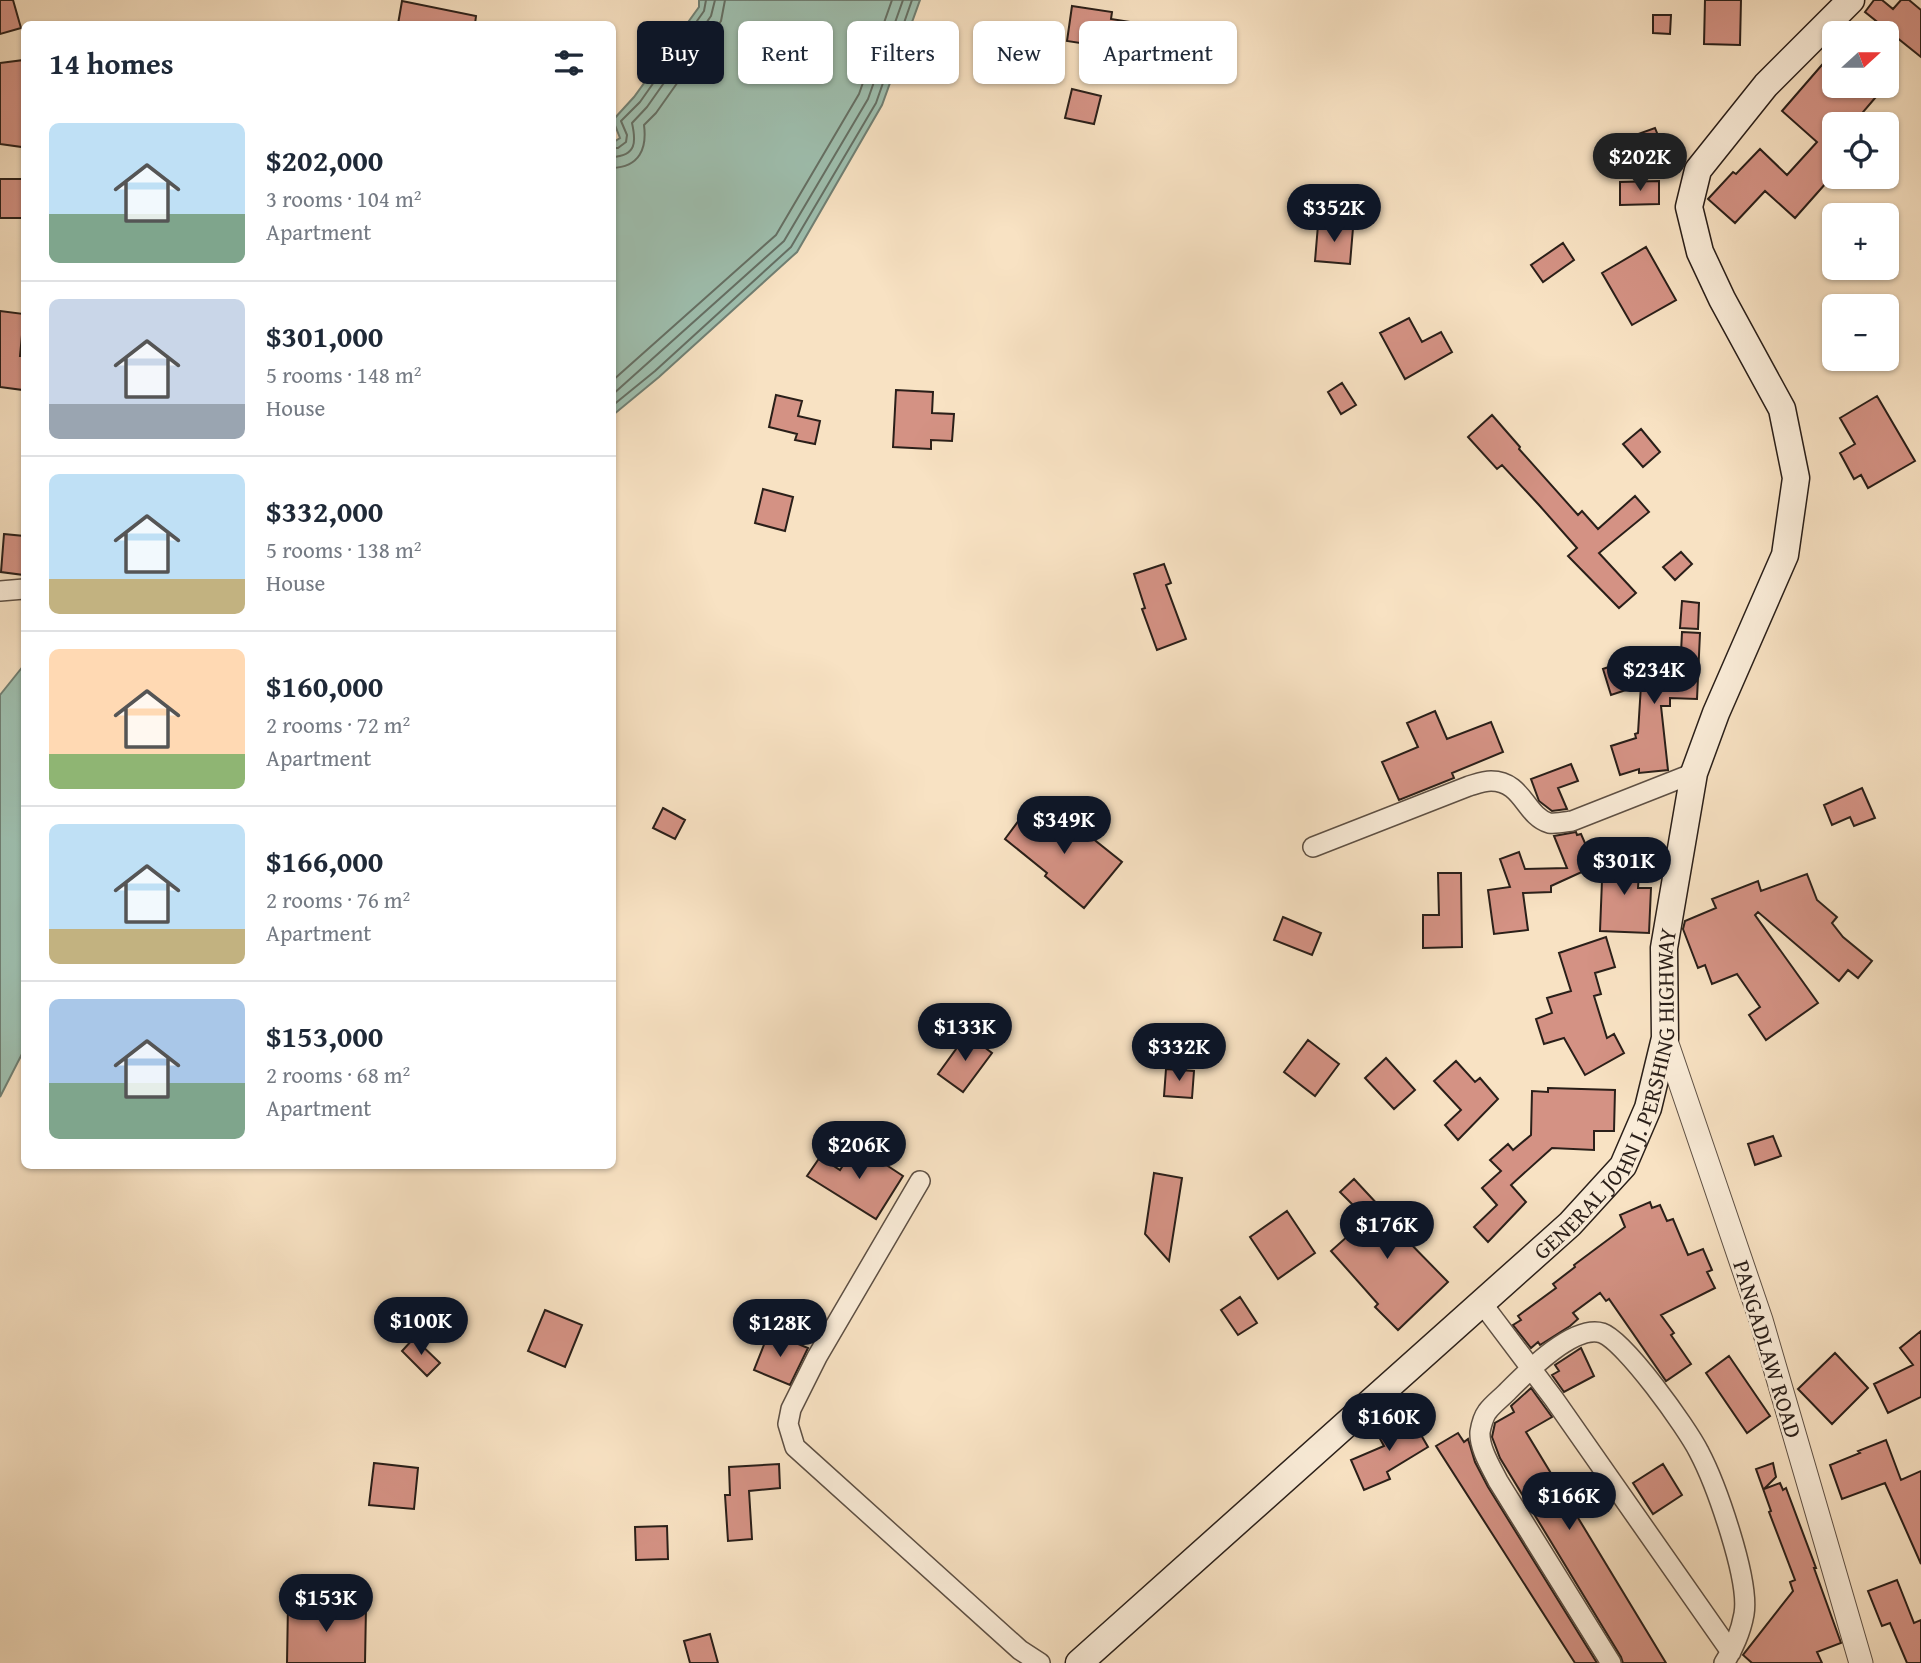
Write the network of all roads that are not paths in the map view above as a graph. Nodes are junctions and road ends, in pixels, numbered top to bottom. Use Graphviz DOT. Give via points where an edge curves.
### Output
graph roads {
  1 [pos="1851,0"];
  2 [pos="21,589"];
  3 [pos="0,591"];
  4 [pos="1694,773"];
  5 [pos="1313,847"];
  6 [pos="1665,1038"];
  7 [pos="920,1181"];
  8 [pos="1481,1302"];
  9 [pos="1530,1369"];
  10 [pos="1727,1658"];
  11 [pos="1040,1663"];
  12 [pos="1079,1663"];
  13 [pos="1611,1663"];
  14 [pos="1861,1663"];
  1 -- 4 [label="main road, GENERAL JOHN J. PERSHING HIGHWAY" via="1766,85 1698,170 1689,207 1700,252 1782,409 1796,478 1785,555"];
  2 -- 3 [label="street"];
  4 -- 5 [label="street" via="1572,821 1552,824 1538,818 1509,785 1492,781"];
  4 -- 6 [label="main road, GENERAL JOHN J. PERSHING HIGHWAY" via="1664,948"];
  6 -- 8 [label="main road, GENERAL JOHN J. PERSHING HIGHWAY" via="1648,1108 1623,1166 1570,1224"];
  6 -- 14 [label="street, PANGADLAW ROAD" via="1761,1320"];
  7 -- 11 [label="street" via="791,1409 791,1439 956,1593"];
  8 -- 9 [label="street"];
  8 -- 12 [label="main road, GENERAL JOHN J. PERSHING HIGHWAY"];
  9 -- 10 [label="street"];
  9 -- 10 [label="street" via="1562,1344 1601,1332 1647,1375 1699,1451 1742,1573 1745,1613"];
  9 -- 13 [label="street" via="1487,1412 1480,1432 1485,1455"];
}
